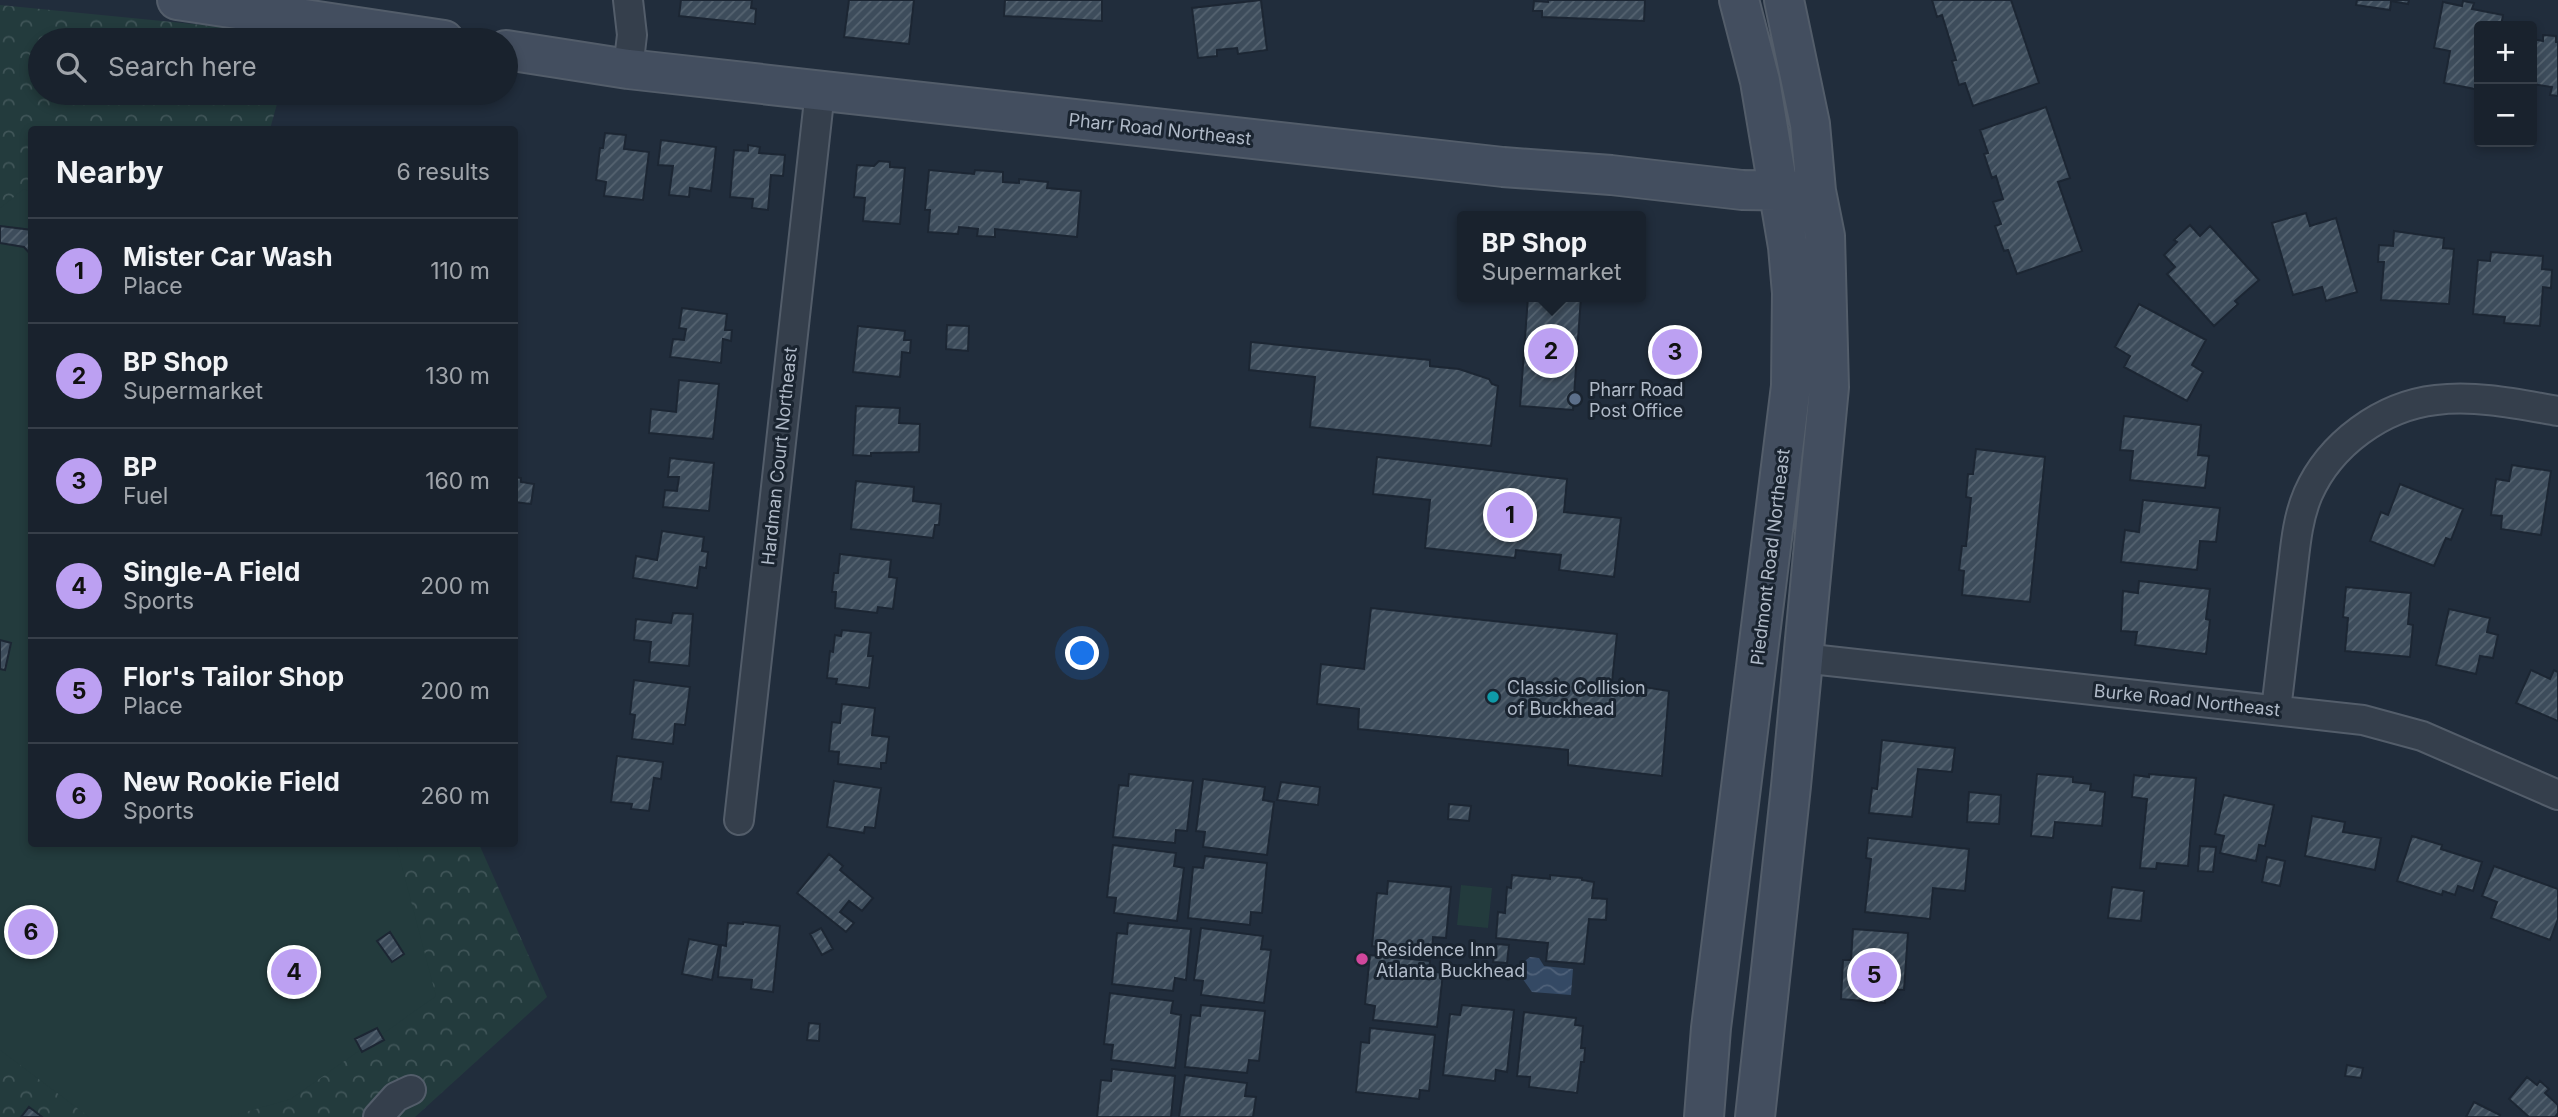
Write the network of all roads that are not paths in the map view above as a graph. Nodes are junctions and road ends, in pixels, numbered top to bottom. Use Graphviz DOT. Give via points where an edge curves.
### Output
graph roads {
  1 [pos="177,0"];
  2 [pos="628,0"];
  3 [pos="1739,0"];
  4 [pos="1784,0"];
  5 [pos="364,28"];
  6 [pos="518,52"];
  7 [pos="628,69"];
  8 [pos="820,91"];
  9 [pos="1816,191"];
  10 [pos="1777,192"];
  11 [pos="2558,411"];
  12 [pos="1802,658"];
  13 [pos="2276,710"];
  14 [pos="2558,795"];
  15 [pos="739,820"];
  16 [pos="411,1090"];
  17 [pos="378,1117"];
  18 [pos="1704,1117"];
  19 [pos="1755,1117"];
  1 -- 5 [label="main road"];
  2 -- 7 [label="street" via="632,35"];
  3 -- 10 [label="main road, Piedmont Road Northeast" via="1760,80"];
  4 -- 9 [label="main road" via="1810,124"];
  6 -- 7 [label="main road, Pharr Road Northeast"];
  7 -- 8 [label="main road, Pharr Road Northeast"];
  8 -- 10 [label="main road, Pharr Road Northeast" via="1503,167"];
  8 -- 15 [label="street, Hardman Court Northeast"];
  9 -- 10 [label="main road, Pharr Road Northeast"];
  9 -- 12 [label="main road" via="1825,236 1829,387"];
  10 -- 18 [label="main road, Piedmont Road Northeast" via="1792,293 1791,386 1711,1028"];
  11 -- 13 [label="street" via="2485,399 2435,400 2392,411 2350,437 2321,470 2298,527"];
  12 -- 13 [label="street, Burke Road Northeast"];
  12 -- 19 [label="main road"];
  13 -- 14 [label="street, Burke Road Northeast" via="2362,720 2422,736"];
  16 -- 17 [label="street" via="396,1097"];
}
